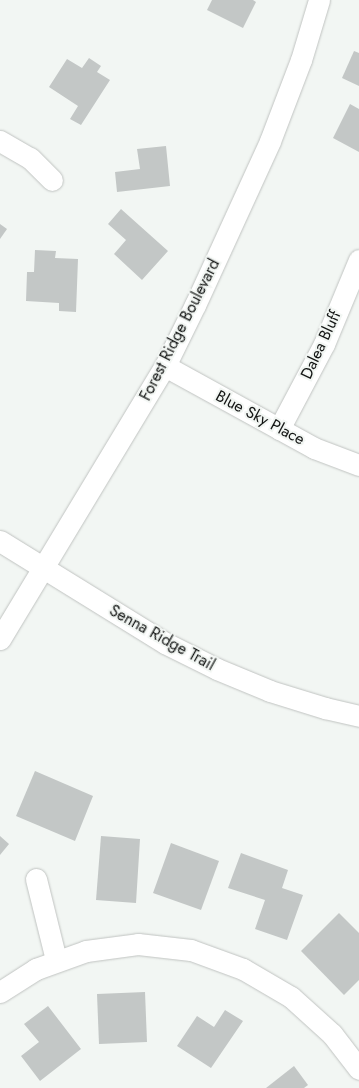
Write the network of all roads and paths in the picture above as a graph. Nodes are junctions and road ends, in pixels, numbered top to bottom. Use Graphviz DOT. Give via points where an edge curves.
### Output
graph roads {
  1 [pos="319,0"];
  2 [pos="0,141"];
  3 [pos="52,180"];
  4 [pos="359,260"];
  5 [pos="164,366"];
  6 [pos="279,429"];
  7 [pos="359,465"];
  8 [pos="0,541"];
  9 [pos="44,568"];
  10 [pos="0,639"];
  11 [pos="359,716"];
  12 [pos="36,879"];
  13 [pos="56,960"];
  14 [pos="0,992"];
  15 [pos="356,1058"];
  1 -- 5 [label="street, Forest Ridge Boulevard" via="301,60 270,141 195,305"];
  2 -- 3 [label="street" via="30,158"];
  4 -- 6 [label="street, Dalea Bluff" via="324,344"];
  5 -- 6 [label="street, Blue Sky Place"];
  5 -- 9 [label="street, Forest Ridge Boulevard"];
  6 -- 7 [label="street, Blue Sky Place" via="314,448"];
  8 -- 9 [label="street, Senna Ridge Trail"];
  9 -- 10 [label="street, Forest Ridge Boulevard"];
  9 -- 11 [label="street, Senna Ridge Trail" via="165,643 217,669 270,691"];
  12 -- 13 [label="street"];
  13 -- 14 [label="street" via="36,969"];
  13 -- 15 [label="street" via="86,951 138,944 191,950 243,969 268,982 312,1014"];
}
